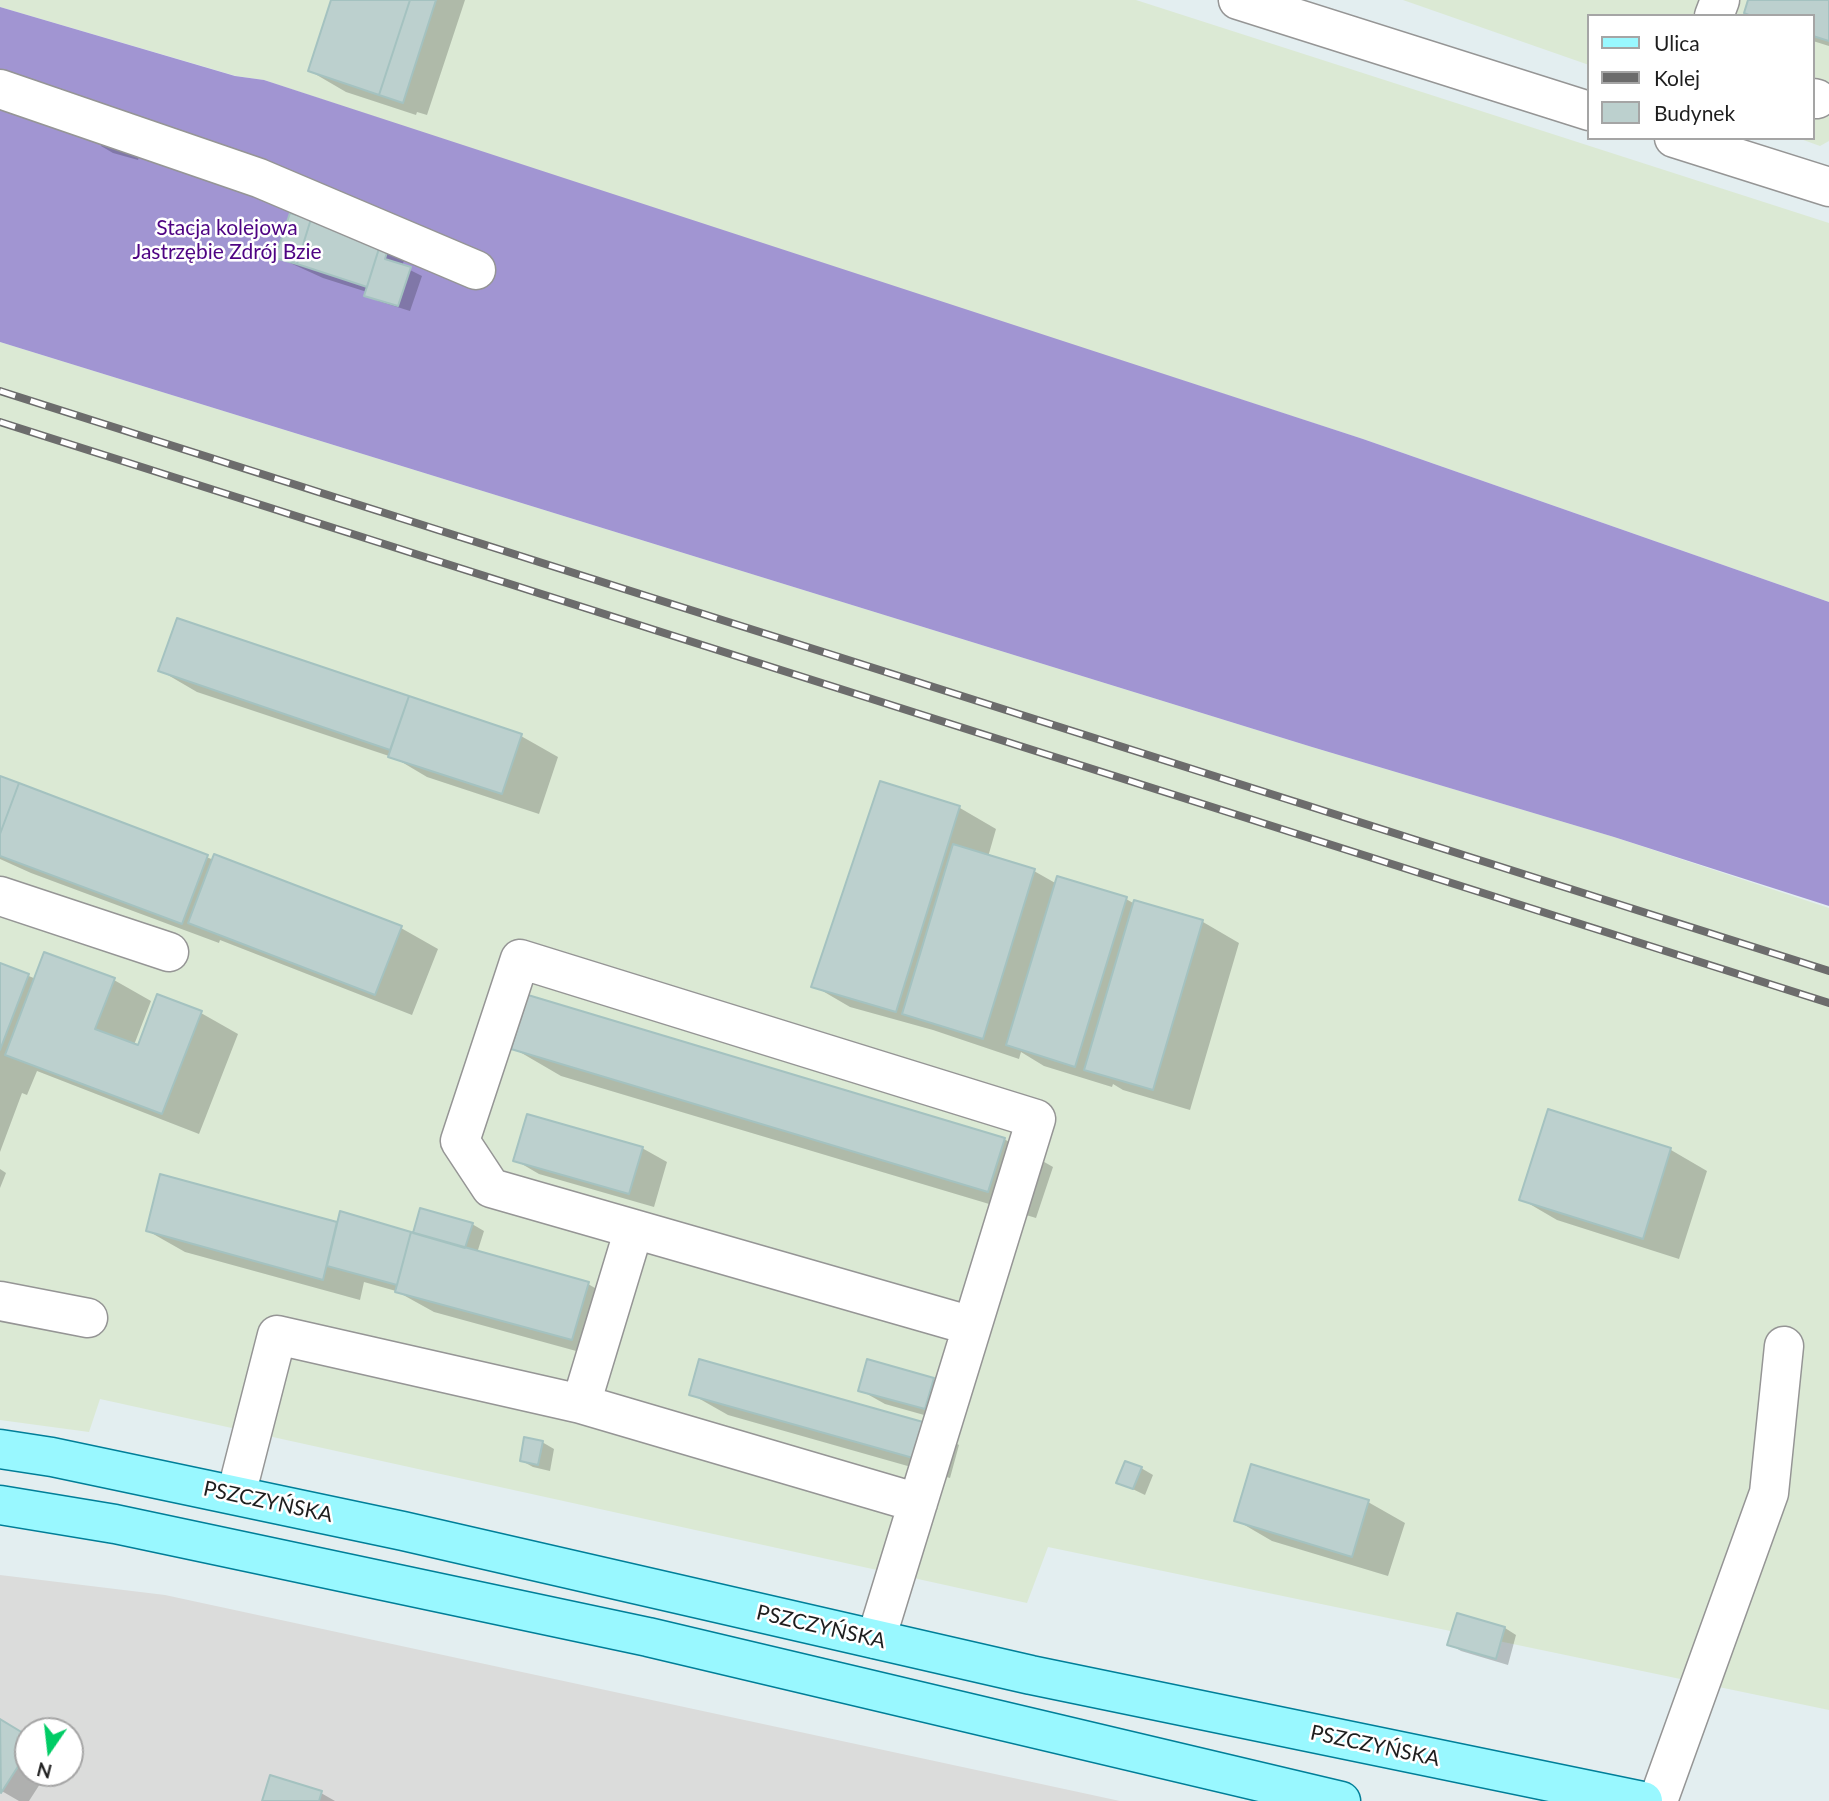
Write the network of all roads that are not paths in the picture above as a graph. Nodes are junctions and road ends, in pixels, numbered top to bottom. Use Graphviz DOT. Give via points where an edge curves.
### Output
graph roads {
  1 [pos="1238,0"];
  2 [pos="0,89"];
  3 [pos="1588,111"];
  4 [pos="1680,140"];
  5 [pos="1829,187"];
  6 [pos="476,270"];
  7 [pos="0,896"];
  8 [pos="169,952"];
  9 [pos="634,1229"];
  10 [pos="0,1301"];
  11 [pos="88,1318"];
  12 [pos="972,1326"];
  13 [pos="1784,1346"];
  14 [pos="581,1404"];
  15 [pos="0,1449"];
  16 [pos="236,1496"];
  17 [pos="918,1503"];
  18 [pos="0,1505"];
  19 [pos="876,1639"];
  20 [pos="1337,1801"];
  21 [pos="1643,1801"];
  22 [pos="1658,1801"];
  1 -- 3 [label="street"];
  2 -- 6 [label="street" via="260,178"];
  4 -- 5 [label="street"];
  7 -- 8 [label="street"];
  9 -- 12 [label="street"];
  9 -- 12 [label="street" via="491,1188 460,1142 520,959 1035,1119"];
  9 -- 14 [label="street"];
  10 -- 11 [label="street"];
  12 -- 17 [label="street"];
  13 -- 22 [label="street" via="1769,1493"];
  14 -- 16 [label="street" via="277,1335"];
  14 -- 17 [label="street"];
  15 -- 16 [label="main road, PSZCZYŃSKA"];
  16 -- 19 [label="main road, PSZCZYŃSKA"];
  17 -- 19 [label="street"];
  18 -- 20 [label="main road" via="115,1524 648,1637"];
  19 -- 21 [label="main road, PSZCZYŃSKA"];
}
